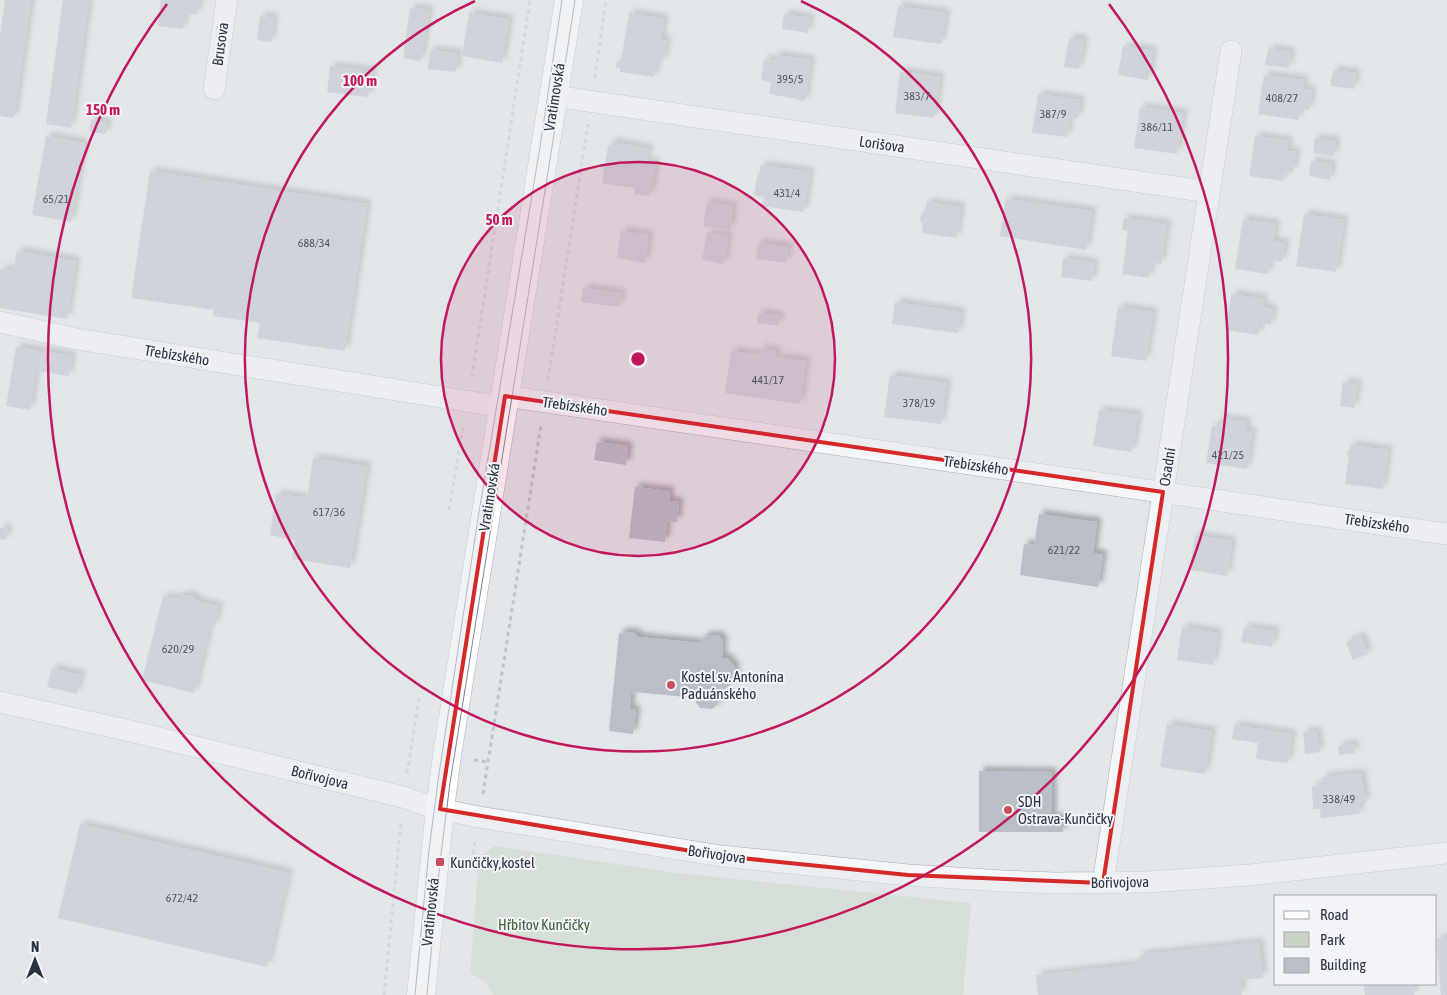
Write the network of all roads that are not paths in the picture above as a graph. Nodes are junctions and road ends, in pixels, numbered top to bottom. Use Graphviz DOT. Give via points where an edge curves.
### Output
graph roads {
  1 [pos="227,0"];
  2 [pos="569,0"];
  3 [pos="1231,51"];
  4 [pos="214,89"];
  5 [pos="554,96"];
  6 [pos="1209,192"];
  7 [pos="0,322"];
  8 [pos="504,401"];
  9 [pos="1163,492"];
  10 [pos="1447,534"];
  11 [pos="0,702"];
  12 [pos="440,809"];
  13 [pos="1447,853"];
  14 [pos="1103,883"];
  15 [pos="421,995"];
  1 -- 4 [label="street, Brusova"];
  2 -- 5 [label="street, Vratimovská"];
  3 -- 6 [label="street, Osadní"];
  5 -- 6 [label="street, Lorišova"];
  5 -- 8 [label="street, Vratimovská"];
  6 -- 9 [label="street, Osadní"];
  7 -- 8 [label="street, Třebízského" via="77,339 468,401"];
  8 -- 9 [label="street, Třebízského" via="545,401"];
  8 -- 12 [label="street, Vratimovská"];
  9 -- 10 [label="street, Třebízského"];
  9 -- 14 [label="street, Osadní"];
  11 -- 12 [label="street, Bořivojova" via="403,797"];
  12 -- 14 [label="street, Bořivojova" via="721,856 908,875"];
  12 -- 15 [label="street, Vratimovská"];
  13 -- 14 [label="street, Bořivojova" via="1250,875"];
}
